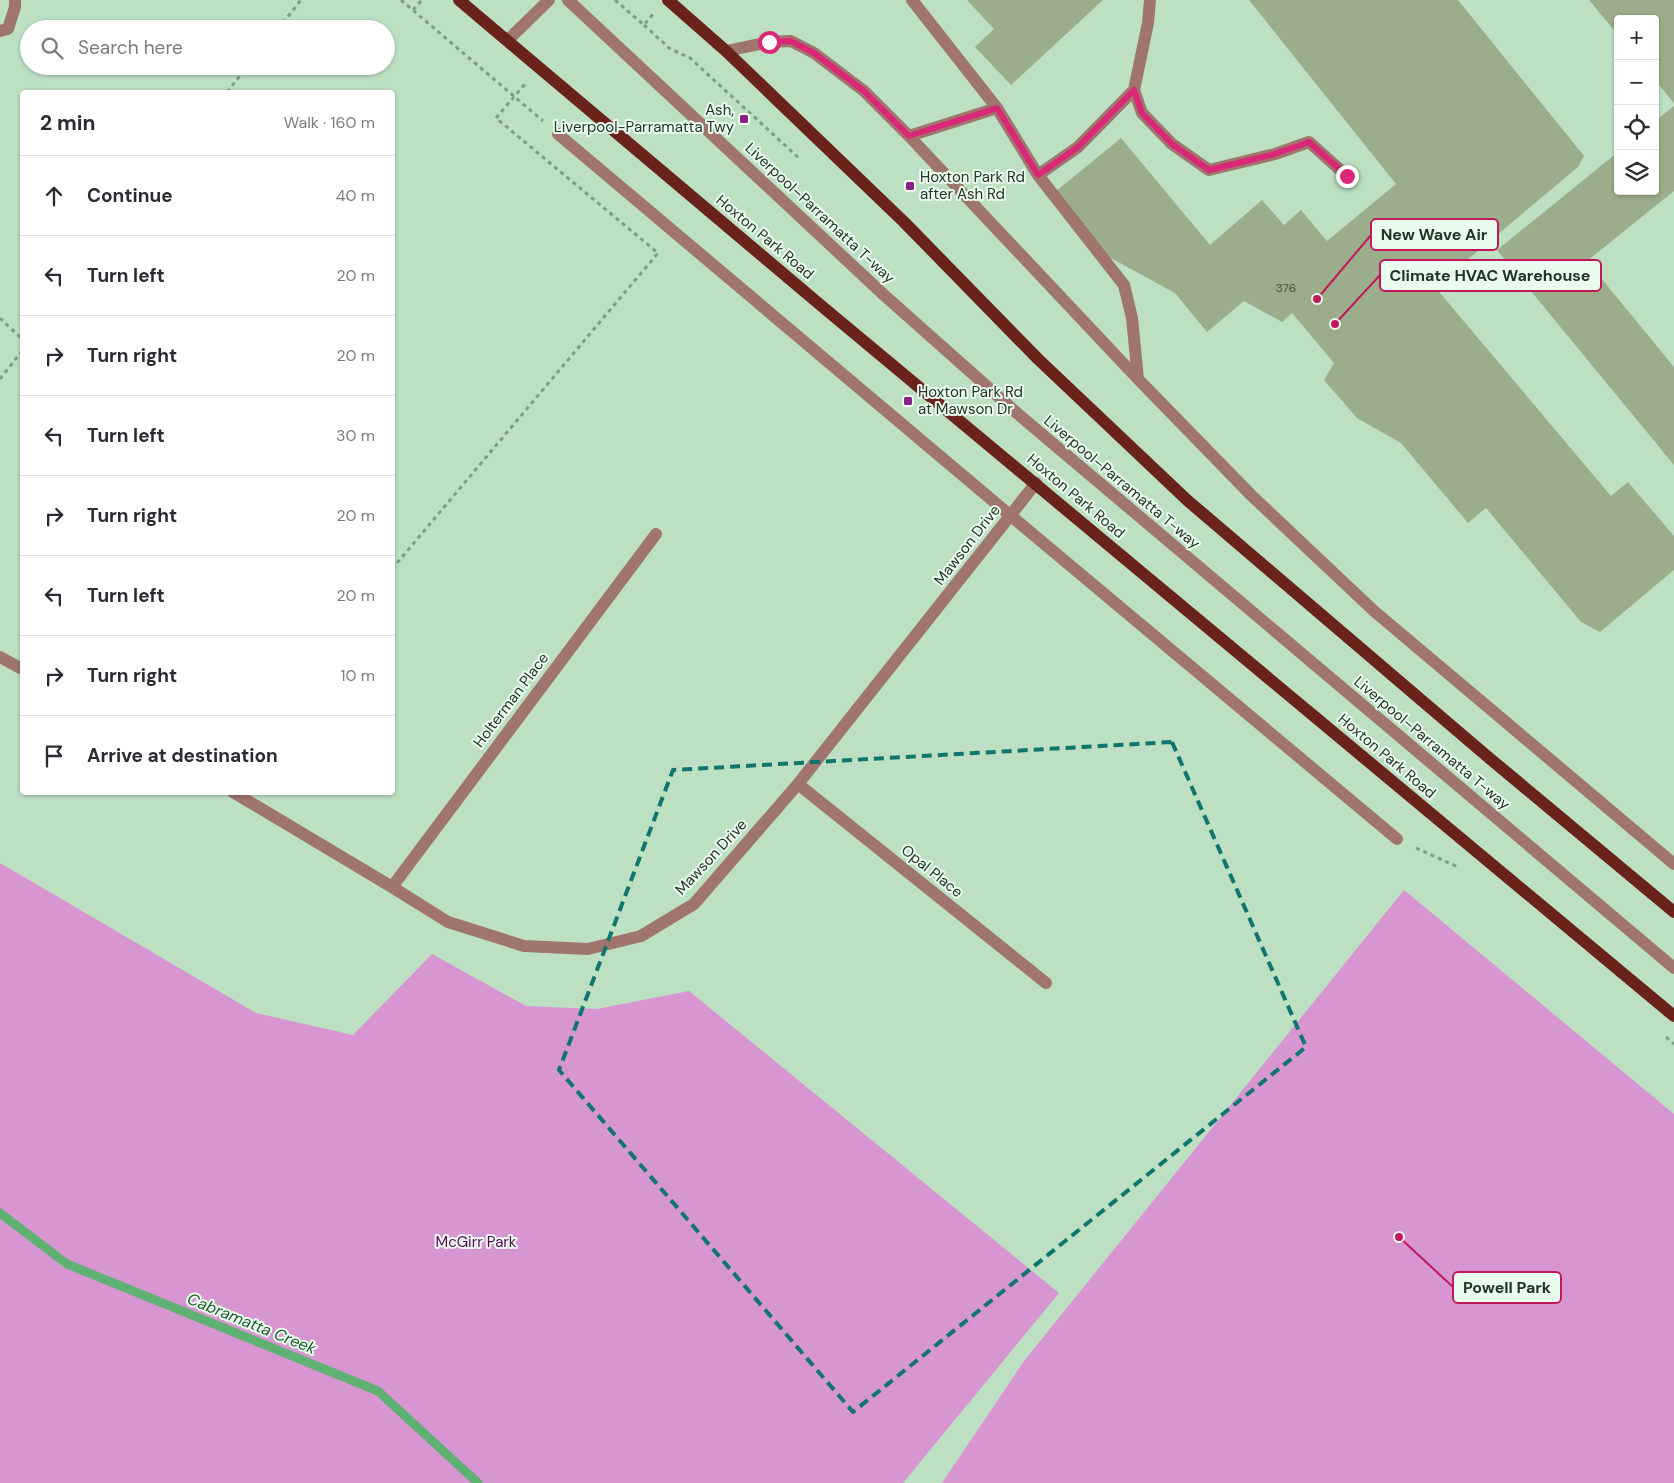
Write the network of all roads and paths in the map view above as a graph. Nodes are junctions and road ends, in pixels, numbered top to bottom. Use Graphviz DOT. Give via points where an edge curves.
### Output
graph roads {
  1 [pos="15,0"];
  2 [pos="300,0"];
  3 [pos="401,0"];
  4 [pos="422,0"];
  5 [pos="459,0"];
  6 [pos="549,0"];
  7 [pos="568,0"];
  8 [pos="615,0"];
  9 [pos="668,0"];
  10 [pos="912,0"];
  11 [pos="1150,0"];
  12 [pos="413,10"];
  13 [pos="655,11"];
  14 [pos="285,20"];
  15 [pos="644,25"];
  16 [pos="0,31"];
  17 [pos="508,40"];
  18 [pos="726,51"];
  19 [pos="241,75"];
  20 [pos="529,80"];
  21 [pos="229,90"];
  22 [pos="1134,90"];
  23 [pos="514,96"];
  24 [pos="997,108"];
  25 [pos="558,134"];
  26 [pos="909,136"];
  27 [pos="800,160"];
  28 [pos="1038,175"];
  29 [pos="1347,176"];
  30 [pos="0,318"];
  31 [pos="20,337"];
  32 [pos="20,354"];
  33 [pos="0,380"];
  34 [pos="1138,380"];
  35 [pos="1036,484"];
  36 [pos="1011,516"];
  37 [pos="656,534"];
  38 [pos="395,565"];
  39 [pos="0,657"];
  40 [pos="20,668"];
  41 [pos="798,784"];
  42 [pos="238,795"];
  43 [pos="1397,839"];
  44 [pos="1674,864"];
  45 [pos="392,887"];
  46 [pos="1674,912"];
  47 [pos="1674,968"];
  48 [pos="1046,983"];
  49 [pos="1674,1016"];
  1 -- 16 [label="street" via="8,29"];
  2 -- 14 [label="path"];
  3 -- 12 [label="path"];
  4 -- 12 [label="path"];
  5 -- 17 [label="main road, Hoxton Park Road"];
  6 -- 17 [label="street"];
  7 -- 47 [label="street, Liverpool–Parramatta T-way" via="884,296 1018,414"];
  8 -- 15 [label="path"];
  9 -- 18 [label="main road"];
  10 -- 24 [label="street"];
  11 -- 22 [label="street"];
  12 -- 23 [label="path"];
  13 -- 15 [label="path"];
  15 -- 27 [label="path" via="669,48 690,58"];
  17 -- 35 [label="main road, Hoxton Park Road"];
  18 -- 26 [label="street" via="791,41 814,53 864,91"];
  18 -- 46 [label="main road" via="904,222 1038,359 1187,500"];
  19 -- 21 [label="path"];
  20 -- 23 [label="path"];
  22 -- 28 [label="street" via="1078,147"];
  22 -- 29 [label="street" via="1142,113 1172,144 1209,170 1309,142"];
  23 -- 25 [label="path"];
  23 -- 38 [label="path" via="496,118 658,253"];
  24 -- 26 [label="street"];
  24 -- 28 [label="street"];
  25 -- 36 [label="street"];
  26 -- 34 [label="street"];
  28 -- 34 [label="street" via="1124,285 1132,318"];
  30 -- 31 [label="path"];
  32 -- 33 [label="path"];
  34 -- 44 [label="street" via="1252,496 1374,611"];
  35 -- 36 [label="street, Mawson Drive"];
  35 -- 49 [label="main road, Hoxton Park Road"];
  36 -- 41 [label="street, Mawson Drive"];
  36 -- 43 [label="street"];
  37 -- 45 [label="street, Holterman Place"];
  39 -- 40 [label="street"];
  41 -- 45 [label="street, Mawson Drive" via="694,904 641,936 588,949 524,946 448,922"];
  41 -- 48 [label="street, Opal Place"];
  42 -- 45 [label="street, Mawson Drive"];
}
